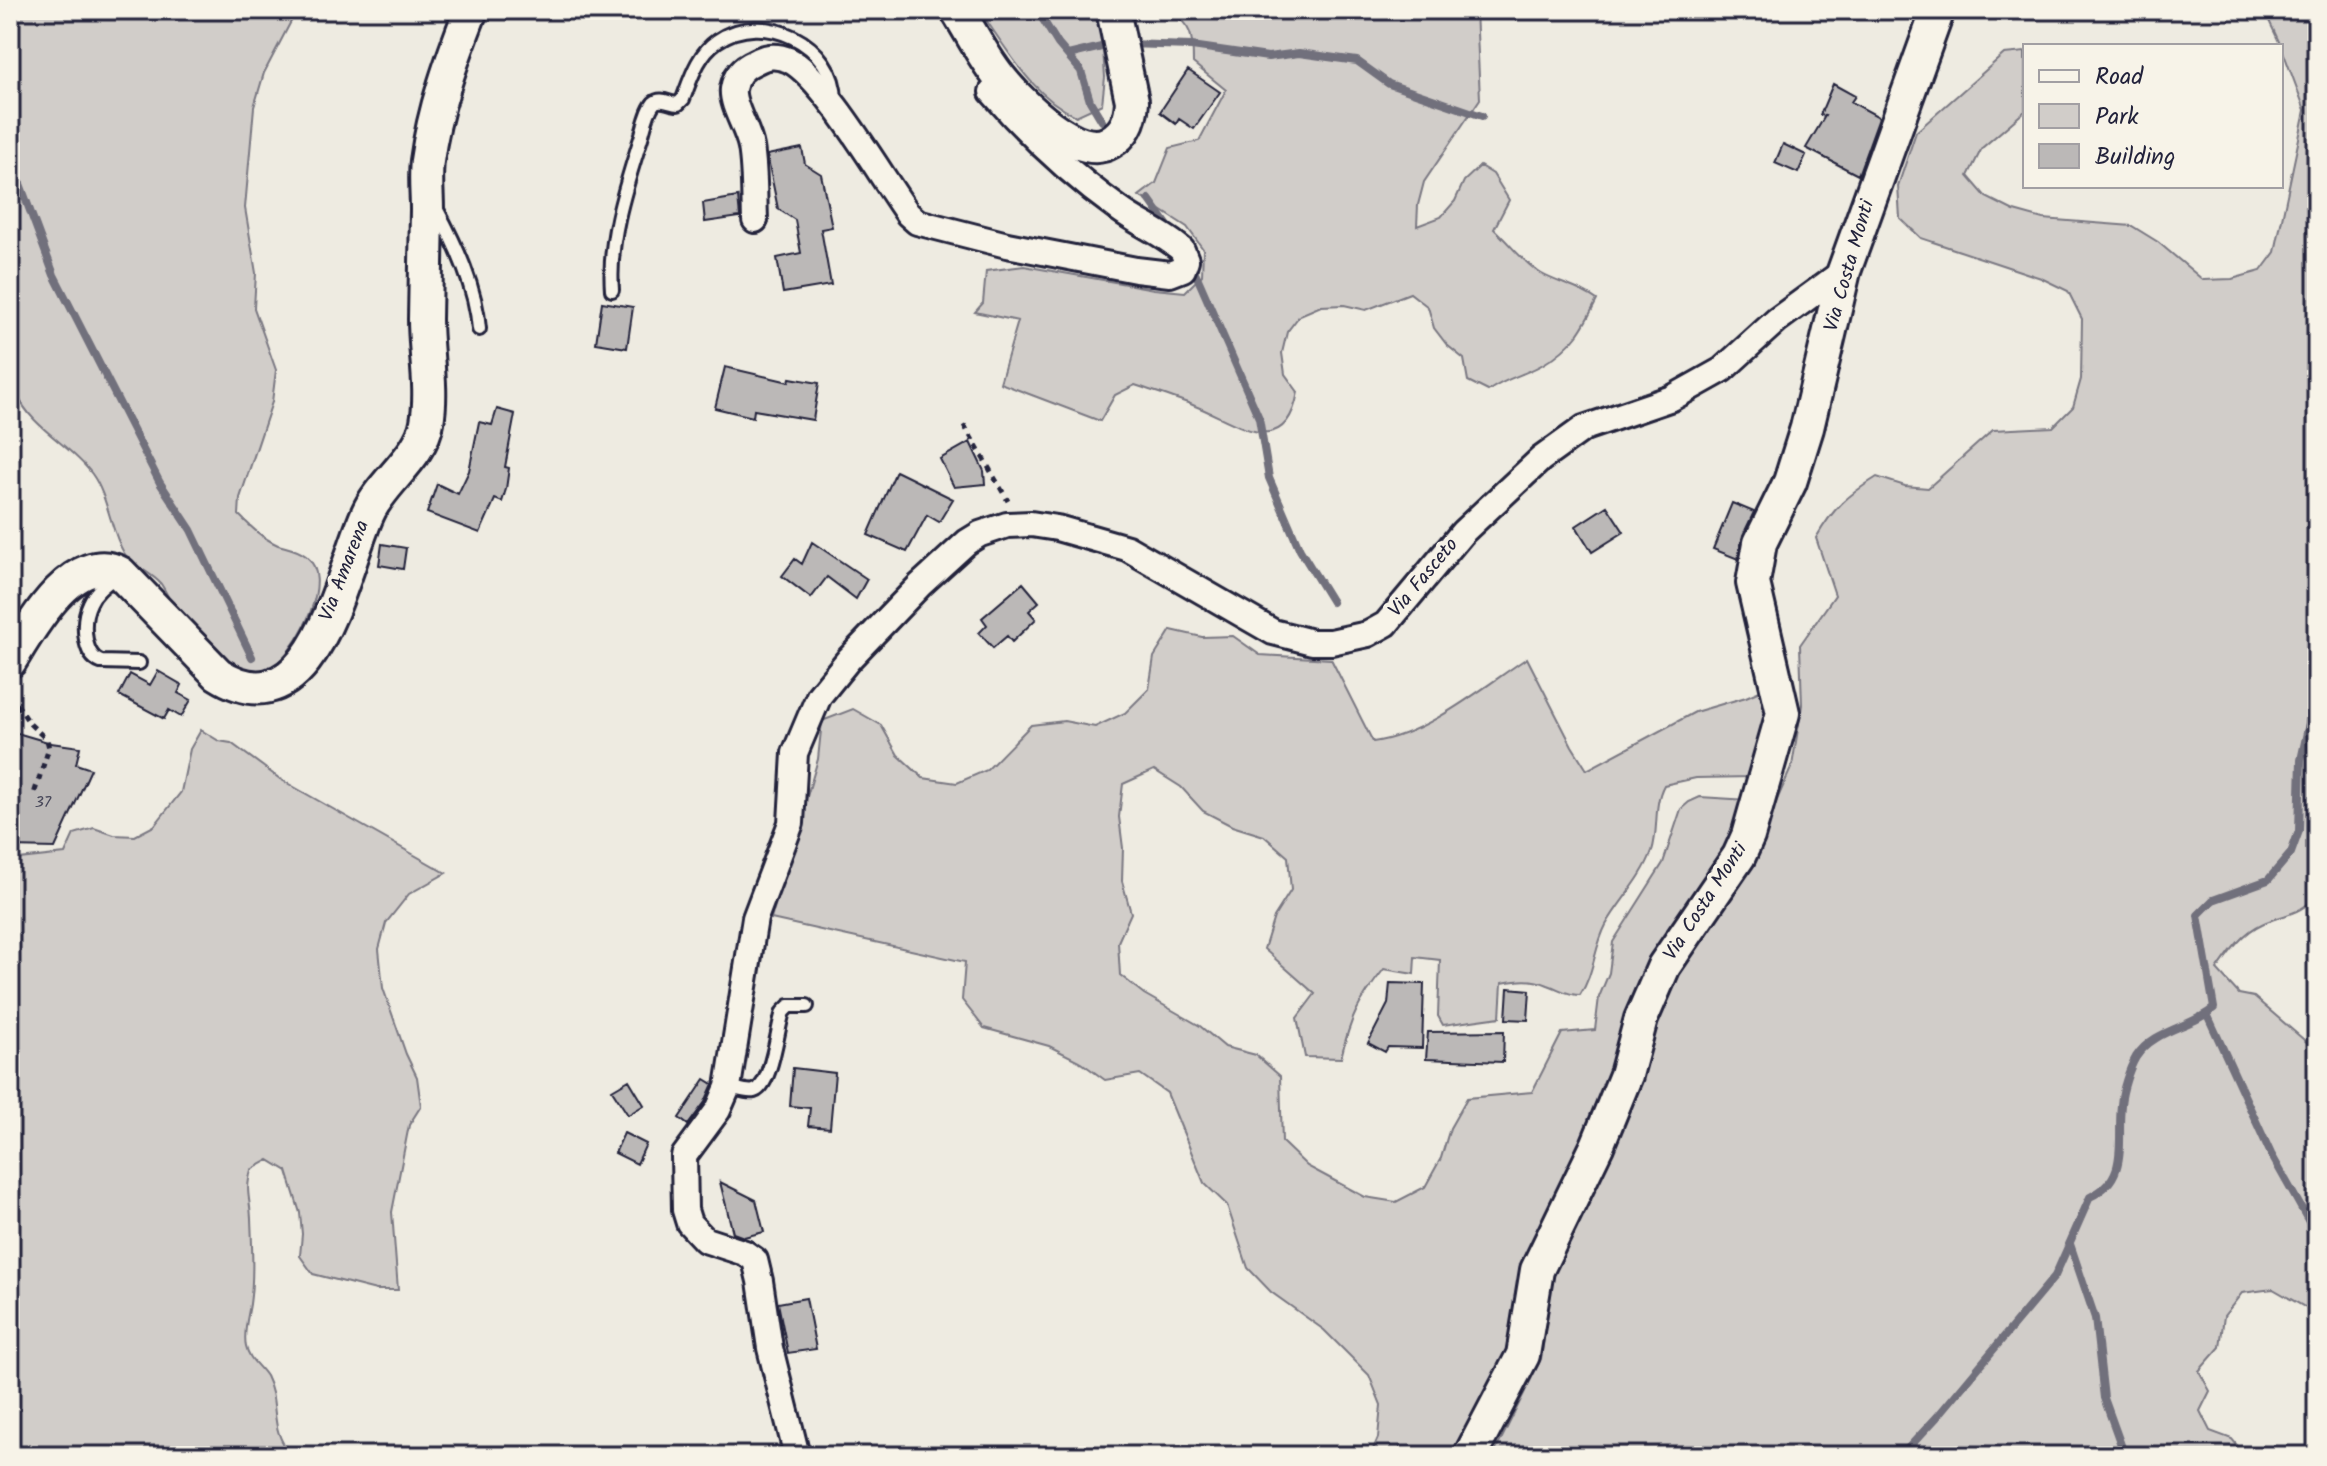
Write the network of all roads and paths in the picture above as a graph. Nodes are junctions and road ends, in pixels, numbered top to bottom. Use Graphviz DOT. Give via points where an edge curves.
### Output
graph roads {
  1 [pos="471,10"];
  2 [pos="1113,10"];
  3 [pos="1938,10"];
  4 [pos="964,22"];
  5 [pos="835,108"];
  6 [pos="427,191"];
  7 [pos="755,220"];
  8 [pos="1844,271"];
  9 [pos="612,290"];
  10 [pos="479,329"];
  11 [pos="964,425"];
  12 [pos="1031,524"];
  13 [pos="120,573"];
  14 [pos="10,661"];
  15 [pos="139,663"];
  16 [pos="10,694"];
  17 [pos="33,797"];
  18 [pos="807,1006"];
  19 [pos="728,1087"];
  20 [pos="797,1456"];
  21 [pos="1470,1456"];
  1 -- 6 [label="street, Via Amarena" via="446,75 427,162"];
  2 -- 4 [label="street" via="1132,112 1123,132 1096,148 1076,143 1050,126 1000,79"];
  3 -- 8 [label="street, Via Costa Monti"];
  4 -- 5 [label="street" via="966,45 993,94 1118,209 1182,250 1186,260 1179,272 1157,274 1059,256 917,222"];
  5 -- 7 [label="street" via="789,60 774,55 739,73 733,95 751,147"];
  5 -- 9 [label="lane" via="829,69 796,38 746,30 719,40 701,56 683,99 678,104 655,103 647,118 625,187 610,273"];
  6 -- 10 [label="lane" via="477,305"];
  6 -- 13 [label="street, Via Amarena" via="427,425 369,510 332,609 299,671 273,686 232,682 218,674"];
  8 -- 12 [label="street, Via Fasceto" via="1777,320 1722,370 1672,398 1584,428 1541,459 1463,532 1386,624 1368,634 1312,642 1273,632 1127,548"];
  8 -- 21 [label="street, Via Costa Monti" via="1803,442 1760,543 1753,583 1783,713 1748,836 1658,979 1597,1146 1537,1270 1523,1355"];
  11 -- 12 [label="path" via="996,485"];
  12 -- 19 [label="street, Via Fasceto" via="980,534 920,585 819,696 795,753 791,823 755,918"];
  13 -- 14 [label="street" via="107,567 90,569 62,589"];
  13 -- 15 [label="lane" via="91,600 88,651 101,662"];
  16 -- 17 [label="path" via="49,748"];
  18 -- 19 [label="lane" via="789,1006 783,1012 770,1069 758,1090"];
  19 -- 20 [label="street, Via Fasceto" via="684,1156 685,1210 705,1240 755,1260"];
}
